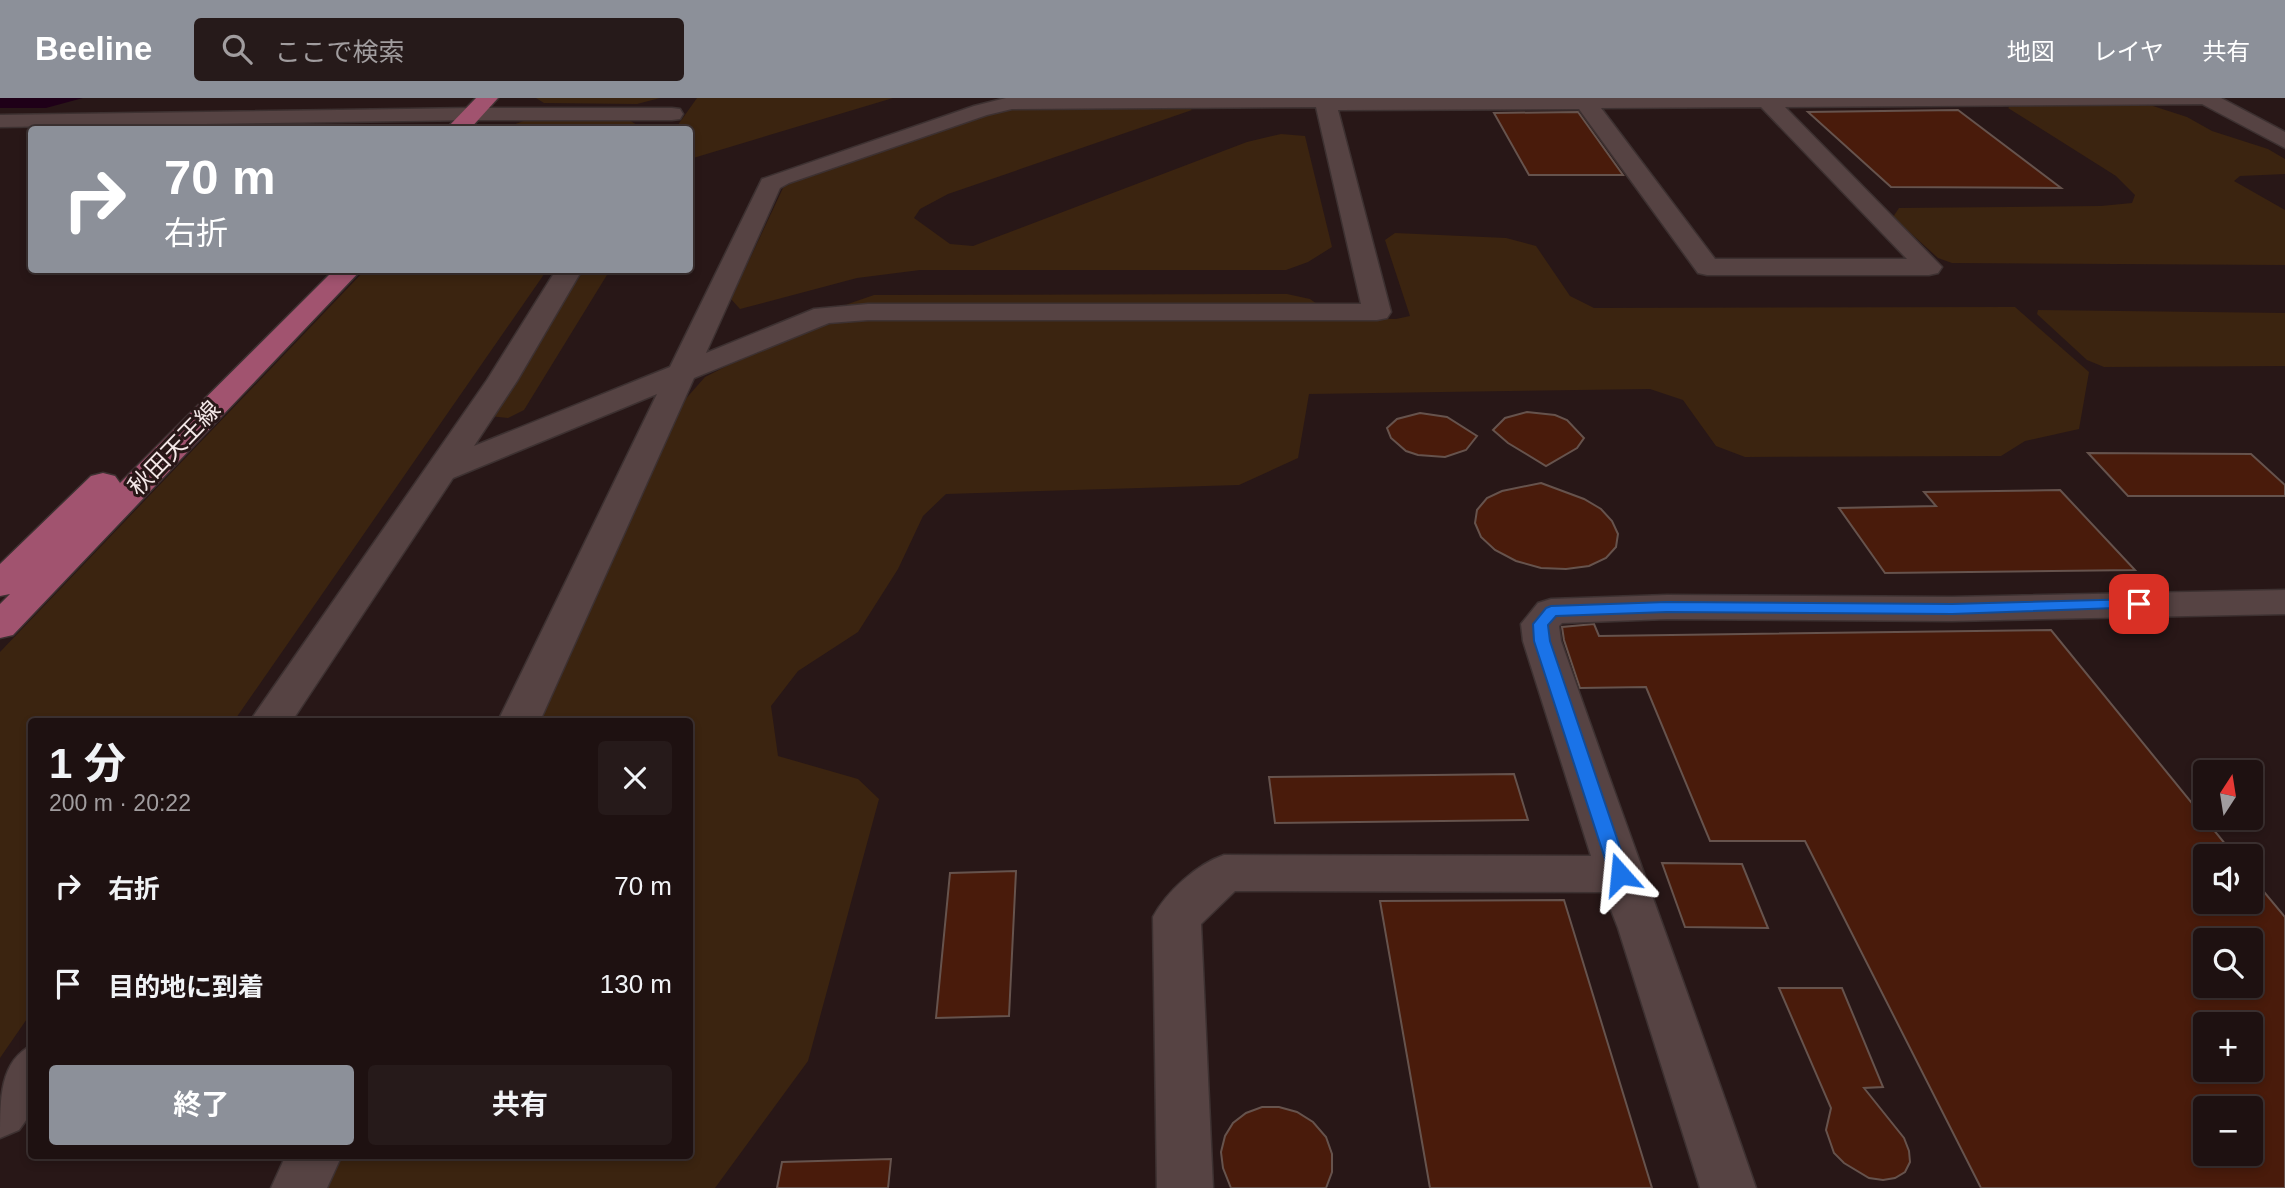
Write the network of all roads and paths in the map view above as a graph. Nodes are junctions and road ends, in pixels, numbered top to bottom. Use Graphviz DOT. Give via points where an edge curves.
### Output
graph roads {
  1 [pos="516,98"];
  2 [pos="2206,98"];
  3 [pos="1325,101"];
  4 [pos="1767,101"];
  5 [pos="1585,102"];
  6 [pos="673,114"];
  7 [pos="480,117"];
  8 [pos="2246,118"];
  9 [pos="2285,118"];
  10 [pos="0,121"];
  11 [pos="2285,141"];
  12 [pos="315,273"];
  13 [pos="345,273"];
  14 [pos="567,273"];
  15 [pos="681,373"];
  16 [pos="438,472"];
  17 [pos="0,585"];
  18 [pos="2285,602"];
  19 [pos="0,626"];
  20 [pos="273,718"];
  21 [pos="520,718"];
  22 [pos="1620,874"];
  23 [pos="28,1074"];
  24 [pos="0,1114"];
  25 [pos="312,1159"];
  26 [pos="299,1188"];
  27 [pos="1185,1188"];
  28 [pos="1728,1188"];
  1 -- 7 [label="main road"];
  2 -- 4 [label="lane"];
  2 -- 8 [label="lane"];
  3 -- 5 [label="lane"];
  3 -- 15 [label="lane" via="1012,103 781,178 770,184"];
  3 -- 15 [label="lane" via="1377,312 824,315"];
  4 -- 5 [label="lane"];
  4 -- 5 [label="lane" via="1929,267 1707,267"];
  6 -- 7 [label="lane"];
  7 -- 10 [label="lane"];
  8 -- 9 [label="lane"];
  8 -- 11 [label="lane"];
  12 -- 17 [label="main road, 秋田天王線"];
  13 -- 19 [label="main road, 秋田天王線"];
  14 -- 16 [label="lane" via="502,381"];
  15 -- 16 [label="lane"];
  15 -- 21 [label="lane"];
  16 -- 20 [label="lane"];
  18 -- 22 [label="lane" via="1551,611 1540,624 1542,641"];
  22 -- 27 [label="lane" via="1224,873 1177,917"];
  22 -- 28 [label="lane"];
  23 -- 24 [label="lane"];
  25 -- 26 [label="lane"];
}
